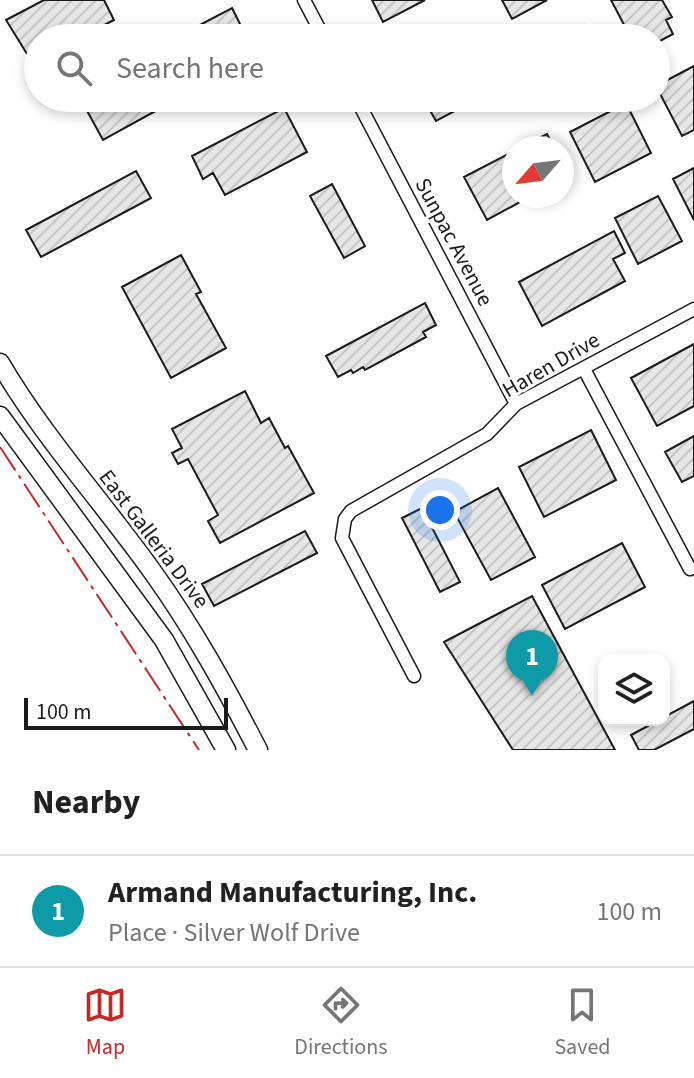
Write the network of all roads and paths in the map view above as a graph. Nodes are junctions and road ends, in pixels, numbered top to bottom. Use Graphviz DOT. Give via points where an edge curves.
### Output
graph roads {
  1 [pos="304,0"];
  2 [pos="317,24"];
  3 [pos="363,112"];
  4 [pos="694,309"];
  5 [pos="0,363"];
  6 [pos="584,369"];
  7 [pos="516,404"];
  8 [pos="0,416"];
  9 [pos="690,569"];
  10 [pos="414,676"];
  11 [pos="226,750"];
  12 [pos="258,750"];
  1 -- 2 [label="street"];
  3 -- 7 [label="street, Sunpac Avenue"];
  4 -- 6 [label="street, Haren Drive"];
  5 -- 12 [label="main road, East Galleria Drive" via="55,446 190,626"];
  6 -- 7 [label="street, Haren Drive"];
  6 -- 9 [label="street"];
  7 -- 10 [label="street, Haren Drive" via="487,434 345,519 342,538"];
  8 -- 11 [label="main road" via="164,640"];
}
